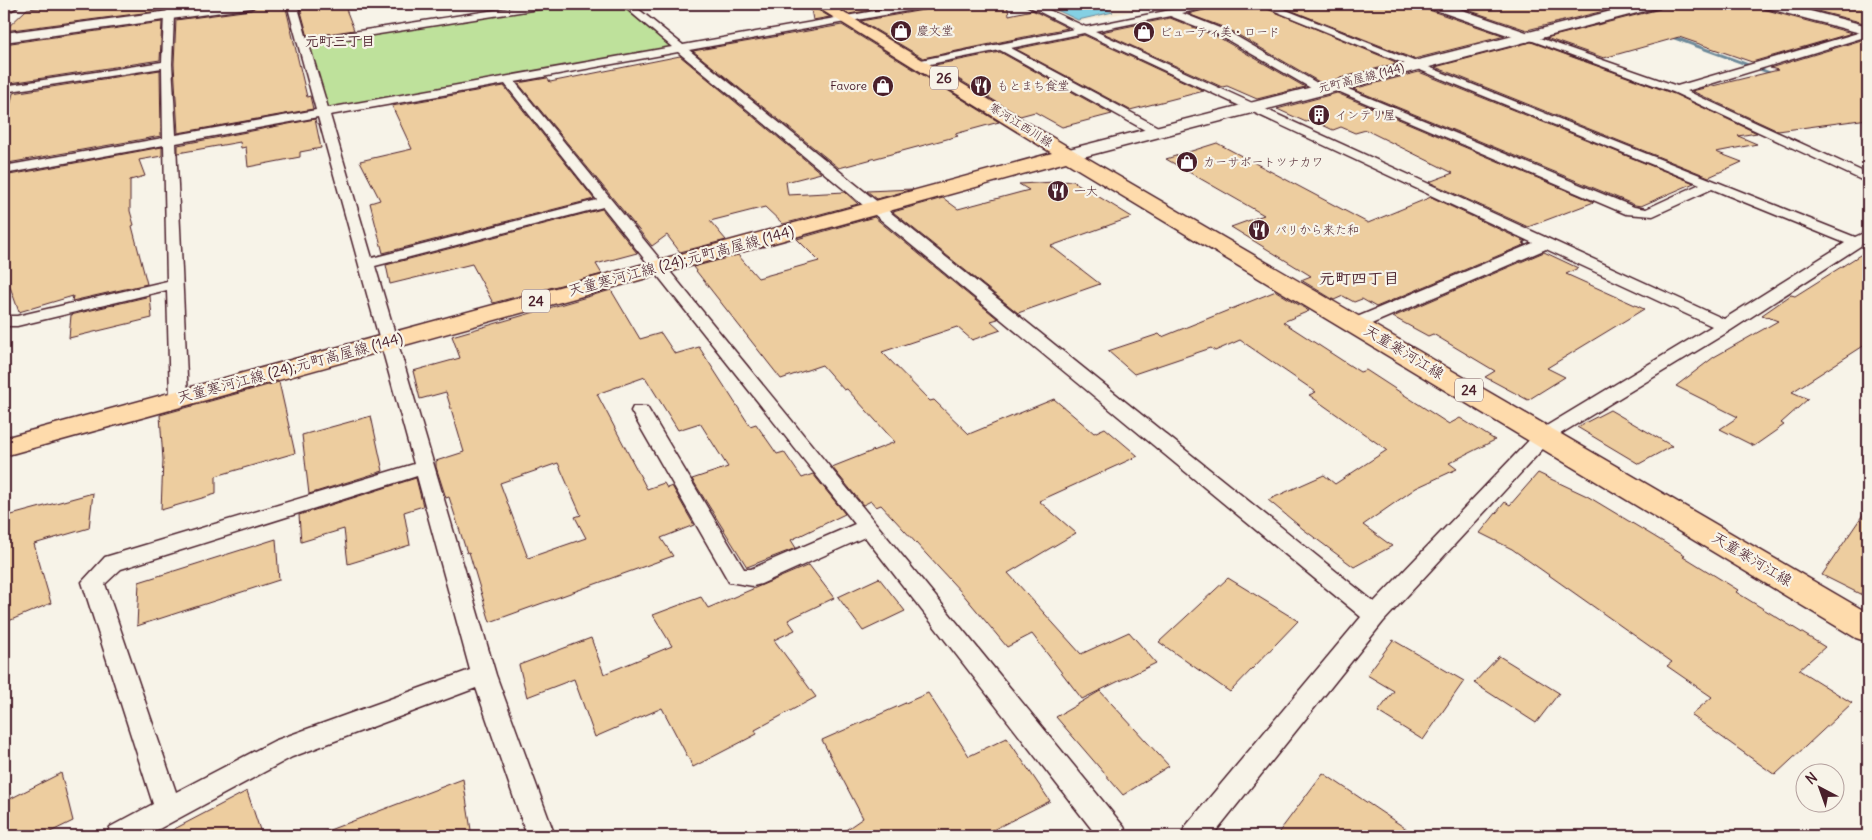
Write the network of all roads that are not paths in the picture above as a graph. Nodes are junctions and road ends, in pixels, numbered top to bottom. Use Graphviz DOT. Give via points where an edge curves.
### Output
graph roads {
  1 [pos="251,4"];
  2 [pos="292,4"];
  3 [pos="551,4"];
  4 [pos="626,4"];
  5 [pos="820,4"];
  6 [pos="929,4"];
  7 [pos="1029,4"];
  8 [pos="1213,4"];
  9 [pos="1263,4"];
  10 [pos="1432,4"];
  11 [pos="1768,4"];
  12 [pos="1643,5"];
  13 [pos="173,9"];
  14 [pos="1170,12"];
  15 [pos="845,19"];
  16 [pos="1085,30"];
  17 [pos="1868,32"];
  18 [pos="1527,37"];
  19 [pos="4,38"];
  20 [pos="302,43"];
  21 [pos="1002,47"];
  22 [pos="681,48"];
  23 [pos="920,63"];
  24 [pos="168,64"];
  25 [pos="1418,64"];
  26 [pos="506,79"];
  27 [pos="1326,87"];
  28 [pos="4,89"];
  29 [pos="1677,90"];
  30 [pos="1251,107"];
  31 [pos="322,112"];
  32 [pos="1156,132"];
  33 [pos="171,138"];
  34 [pos="1068,155"];
  35 [pos="4,170"];
  36 [pos="1868,179"];
  37 [pos="1712,184"];
  38 [pos="606,202"];
  39 [pos="875,208"];
  40 [pos="1862,238"];
  41 [pos="1546,243"];
  42 [pos="366,264"];
  43 [pos="660,267"];
  44 [pos="174,284"];
  45 [pos="4,321"];
  46 [pos="1356,324"];
  47 [pos="1725,326"];
  48 [pos="388,341"];
  49 [pos="178,398"];
  50 [pos="640,410"];
  51 [pos="1545,435"];
  52 [pos="4,447"];
  53 [pos="425,467"];
  54 [pos="869,527"];
  55 [pos="1375,616"];
  56 [pos="1868,628"];
  57 [pos="484,675"];
  58 [pos="169,810"];
  59 [pos="120,836"];
  60 [pos="541,836"];
  61 [pos="1114,836"];
  62 [pos="1195,836"];
  1 -- 13 [label="main road"];
  2 -- 20 [label="lane"];
  3 -- 20 [label="lane"];
  4 -- 22 [label="lane"];
  5 -- 15 [label="main road, 寒河江西川線 / 26"];
  6 -- 15 [label="lane"];
  7 -- 16 [label="lane"];
  8 -- 14 [label="lane"];
  9 -- 25 [label="lane"];
  10 -- 18 [label="main road"];
  11 -- 17 [label="main road"];
  12 -- 18 [label="main road, 元町高屋線 (144)"];
  13 -- 19 [label="main road"];
  13 -- 24 [label="lane"];
  14 -- 16 [label="lane"];
  14 -- 27 [label="lane" via="1223,33"];
  15 -- 22 [label="lane"];
  15 -- 23 [label="main road, 寒河江西川線 / 26"];
  16 -- 21 [label="lane"];
  16 -- 30 [label="lane"];
  17 -- 29 [label="lane"];
  18 -- 25 [label="main road, 元町高屋線 (144)"];
  18 -- 29 [label="lane"];
  20 -- 31 [label="lane"];
  21 -- 23 [label="lane"];
  21 -- 32 [label="lane"];
  22 -- 26 [label="lane"];
  22 -- 39 [label="lane"];
  23 -- 34 [label="main road, 寒河江西川線 / 26"];
  24 -- 28 [label="lane"];
  24 -- 33 [label="lane"];
  25 -- 27 [label="main road, 元町高屋線 (144)"];
  25 -- 37 [label="lane"];
  26 -- 31 [label="lane"];
  26 -- 38 [label="lane"];
  27 -- 30 [label="main road, 元町高屋線 (144)"];
  27 -- 37 [label="lane" via="1632,211 1648,213"];
  29 -- 36 [label="lane"];
  30 -- 32 [label="main road, 元町高屋線 (144)"];
  30 -- 41 [label="lane"];
  31 -- 33 [label="lane"];
  31 -- 42 [label="lane"];
  32 -- 34 [label="main road, 元町高屋線 (144)"];
  33 -- 35 [label="lane"];
  33 -- 44 [label="lane"];
  34 -- 39 [label="main road, 天童寒河江線 (24);元町高屋線 (144) / 24"];
  34 -- 46 [label="main road, 天童寒河江線 / 24"];
  37 -- 40 [label="lane"];
  38 -- 42 [label="lane"];
  38 -- 43 [label="lane"];
  39 -- 43 [label="main road, 天童寒河江線 (24);元町高屋線 (144) / 24"];
  39 -- 55 [label="lane"];
  40 -- 47 [label="lane"];
  41 -- 46 [label="lane"];
  41 -- 47 [label="lane"];
  42 -- 48 [label="lane"];
  43 -- 48 [label="main road, 天童寒河江線 (24);元町高屋線 (144) / 24"];
  43 -- 54 [label="lane"];
  44 -- 45 [label="lane" via="17,321"];
  44 -- 49 [label="lane"];
  46 -- 51 [label="main road, 天童寒河江線 / 24"];
  47 -- 51 [label="lane"];
  48 -- 49 [label="main road, 天童寒河江線 (24);元町高屋線 (144) / 24"];
  48 -- 53 [label="lane"];
  49 -- 52 [label="main road, 天童寒河江線 (24);元町高屋線 (144) / 24"];
  50 -- 54 [label="lane" via="737,576 753,578"];
  51 -- 55 [label="lane"];
  51 -- 56 [label="main road, 天童寒河江線 / 24"];
  53 -- 57 [label="lane"];
  53 -- 58 [label="lane" via="113,563 93,582"];
  54 -- 61 [label="lane"];
  55 -- 62 [label="lane"];
  57 -- 58 [label="lane" via="283,750"];
  57 -- 60 [label="lane"];
  58 -- 59 [label="lane"];
}
